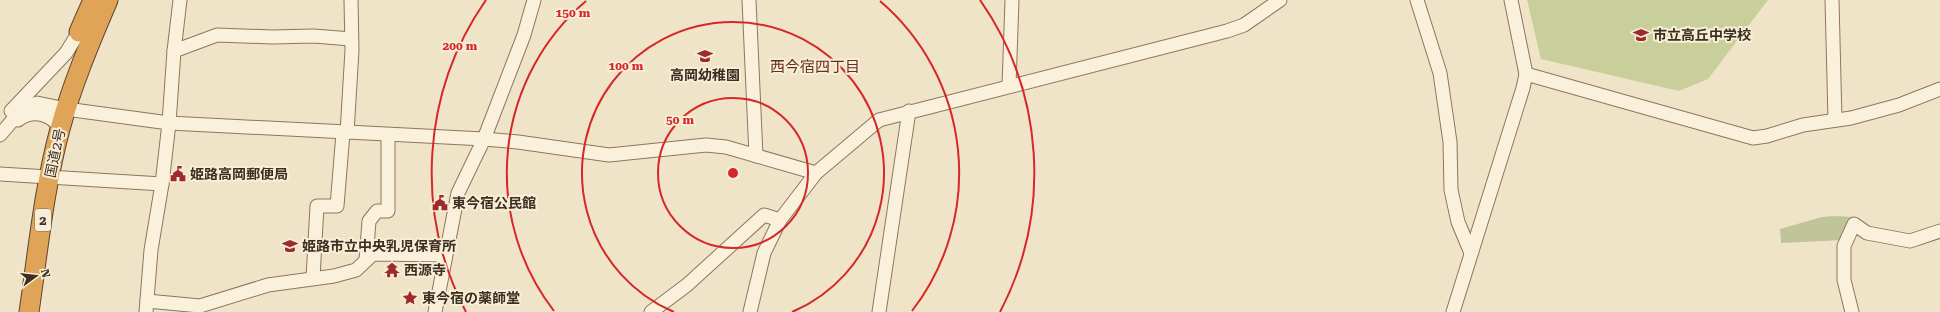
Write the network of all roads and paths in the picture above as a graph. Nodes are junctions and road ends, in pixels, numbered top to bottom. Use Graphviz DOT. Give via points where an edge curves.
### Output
graph roads {
  1 [pos="93,0"];
  2 [pos="108,0"];
  3 [pos="180,0"];
  4 [pos="351,0"];
  5 [pos="534,0"];
  6 [pos="749,0"];
  7 [pos="1012,0"];
  8 [pos="1280,0"];
  9 [pos="1417,0"];
  10 [pos="1511,0"];
  11 [pos="1832,0"];
  12 [pos="79,32"];
  13 [pos="351,39"];
  14 [pos="174,51"];
  15 [pos="1526,74"];
  16 [pos="1009,86"];
  17 [pos="1940,89"];
  18 [pos="66,109"];
  19 [pos="909,111"];
  20 [pos="1835,120"];
  21 [pos="169,123"];
  22 [pos="3,128"];
  23 [pos="60,129"];
  24 [pos="345,133"];
  25 [pos="388,135"];
  26 [pos="484,139"];
  27 [pos="756,156"];
  28 [pos="816,173"];
  29 [pos="0,174"];
  30 [pos="50,177"];
  31 [pos="162,184"];
  32 [pos="780,220"];
  33 [pos="1940,230"];
  34 [pos="1471,253"];
  35 [pos="445,256"];
  36 [pos="366,260"];
  37 [pos="313,278"];
  38 [pos="146,307"];
  39 [pos="29,312"];
  40 [pos="435,312"];
  41 [pos="651,312"];
  42 [pos="750,312"];
  43 [pos="879,312"];
  44 [pos="1453,312"];
  45 [pos="1852,312"];
  1 -- 12 [label="highway"];
  2 -- 18 [label="highway, 国道2号 / 2"];
  3 -- 14 [label="street"];
  4 -- 13 [label="street"];
  5 -- 26 [label="street" via="524,35"];
  6 -- 27 [label="street"];
  7 -- 16 [label="street"];
  8 -- 16 [label="street" via="1244,25 1227,31"];
  9 -- 34 [label="street" via="1440,73 1450,142 1451,190 1458,222"];
  10 -- 15 [label="street"];
  11 -- 20 [label="street"];
  12 -- 22 [label="street" via="66,53"];
  13 -- 14 [label="street" via="217,35"];
  13 -- 24 [label="street"];
  14 -- 21 [label="street"];
  15 -- 20 [label="street" via="1753,138"];
  15 -- 34 [label="street"];
  16 -- 19 [label="street"];
  17 -- 20 [label="street" via="1899,105"];
  18 -- 21 [label="street"];
  18 -- 22 [label="street" via="32,104 23,108"];
  18 -- 23 [label="highway, 国道2号 / 2"];
  19 -- 28 [label="street" via="879,120"];
  19 -- 43 [label="street"];
  21 -- 24 [label="street"];
  21 -- 31 [label="street"];
  22 -- 23 [label="street" via="32,113 49,117"];
  23 -- 30 [label="highway, 国道2号 / 2"];
  24 -- 25 [label="street"];
  24 -- 37 [label="street" via="337,206 317,206"];
  25 -- 26 [label="street"];
  25 -- 36 [label="street" via="388,211 376,211 369,221"];
  26 -- 27 [label="street" via="609,156 706,145 726,147"];
  26 -- 35 [label="street" via="458,193"];
  27 -- 28 [label="street"];
  28 -- 32 [label="street"];
  29 -- 30 [label="street"];
  30 -- 31 [label="street"];
  30 -- 39 [label="highway, 国道2号 / 2"];
  31 -- 38 [label="street" via="151,250"];
  32 -- 41 [label="street" via="764,215 687,285"];
  32 -- 42 [label="street" via="764,254"];
  33 -- 45 [label="street" via="1910,241 1867,233 1854,224 1844,246 1844,280"];
  34 -- 44 [label="street"];
  35 -- 36 [label="street" via="373,254"];
  35 -- 40 [label="street"];
  36 -- 37 [label="street" via="356,270"];
  37 -- 38 [label="street" via="268,285 200,306"];
}
